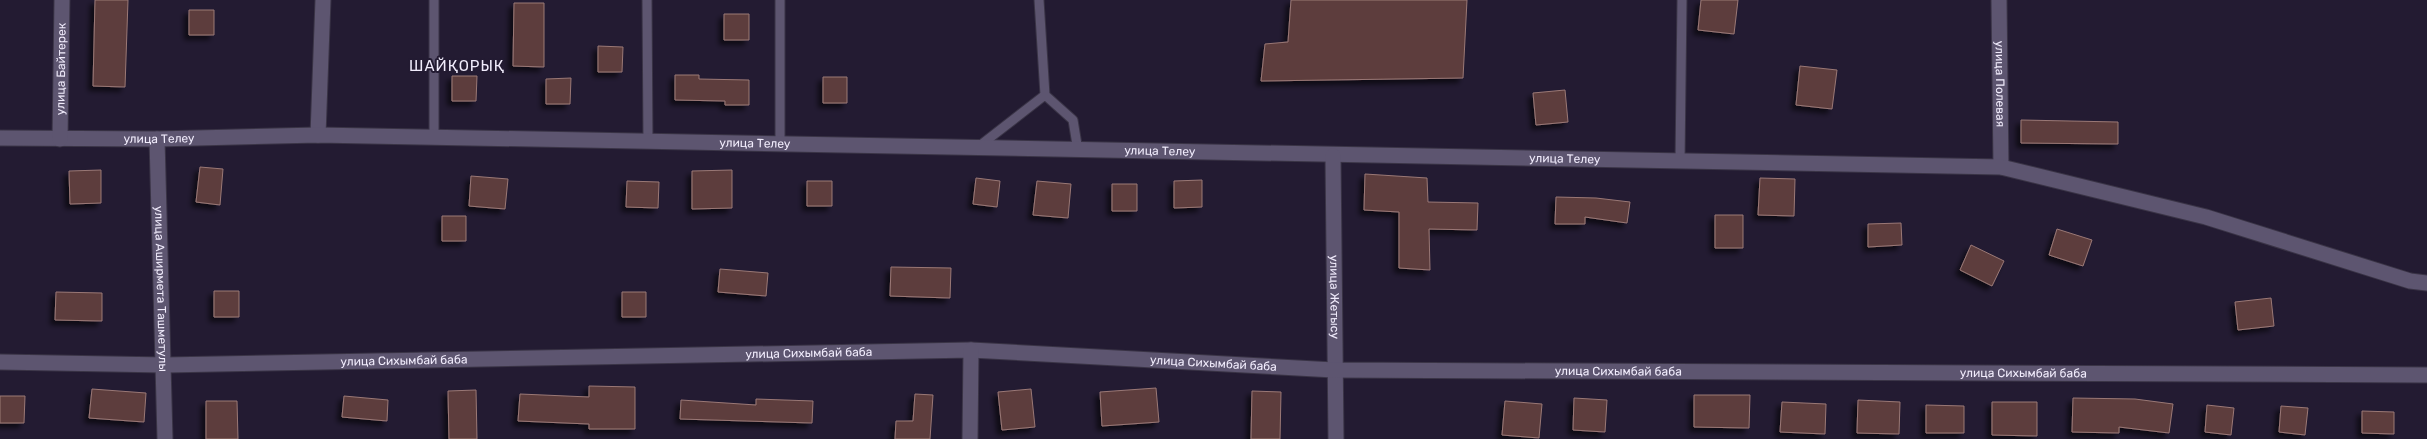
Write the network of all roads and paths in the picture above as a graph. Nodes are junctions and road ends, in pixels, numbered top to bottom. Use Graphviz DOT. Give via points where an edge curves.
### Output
graph roads {
  1 [pos="62,0"];
  2 [pos="323,0"];
  3 [pos="434,0"];
  4 [pos="647,0"];
  5 [pos="780,0"];
  6 [pos="1039,0"];
  7 [pos="1682,0"];
  8 [pos="1999,0"];
  9 [pos="1045,95"];
  10 [pos="318,135"];
  11 [pos="0,138"];
  12 [pos="434,138"];
  13 [pos="60,139"];
  14 [pos="157,139"];
  15 [pos="648,142"];
  16 [pos="780,145"];
  17 [pos="976,149"];
  18 [pos="1078,151"];
  19 [pos="1334,156"];
  20 [pos="1680,161"];
  21 [pos="2001,167"];
  22 [pos="2427,283"];
  23 [pos="970,350"];
  24 [pos="0,362"];
  25 [pos="164,365"];
  26 [pos="1334,370"];
  27 [pos="2427,376"];
  28 [pos="166,439"];
  29 [pos="970,439"];
  30 [pos="1336,439"];
  1 -- 13 [label="street, улица Байтерек"];
  2 -- 10 [label="street"];
  3 -- 12 [label="lane"];
  4 -- 15 [label="lane"];
  5 -- 16 [label="lane"];
  6 -- 9 [label="lane"];
  7 -- 20 [label="lane"];
  8 -- 21 [label="street, улица Полевая"];
  9 -- 17 [label="lane"];
  9 -- 18 [label="lane" via="1073,120"];
  10 -- 12 [label="street, улица Телеу"];
  10 -- 14 [label="street, улица Телеу"];
  11 -- 13 [label="street, улица Телеу"];
  12 -- 15 [label="street, улица Телеу"];
  13 -- 14 [label="street, улица Телеу"];
  14 -- 25 [label="street, улица Аширмета Ташметулы"];
  15 -- 16 [label="street, улица Телеу"];
  16 -- 17 [label="street, улица Телеу"];
  17 -- 18 [label="street, улица Телеу"];
  18 -- 19 [label="street, улица Телеу"];
  19 -- 20 [label="street, улица Телеу"];
  19 -- 26 [label="street, улица Жетысу"];
  20 -- 21 [label="street, улица Телеу"];
  21 -- 22 [label="street, улица Телеу" via="2206,217 2410,281"];
  23 -- 25 [label="street, улица Сихымбай баба"];
  23 -- 26 [label="street, улица Сихымбай баба"];
  23 -- 29 [label="street"];
  24 -- 25 [label="street, улица Сихымбай баба"];
  25 -- 28 [label="street, улица Аширмета Ташметулы"];
  26 -- 27 [label="street, улица Сихымбай баба"];
  26 -- 30 [label="street, улица Жетысу"];
}
